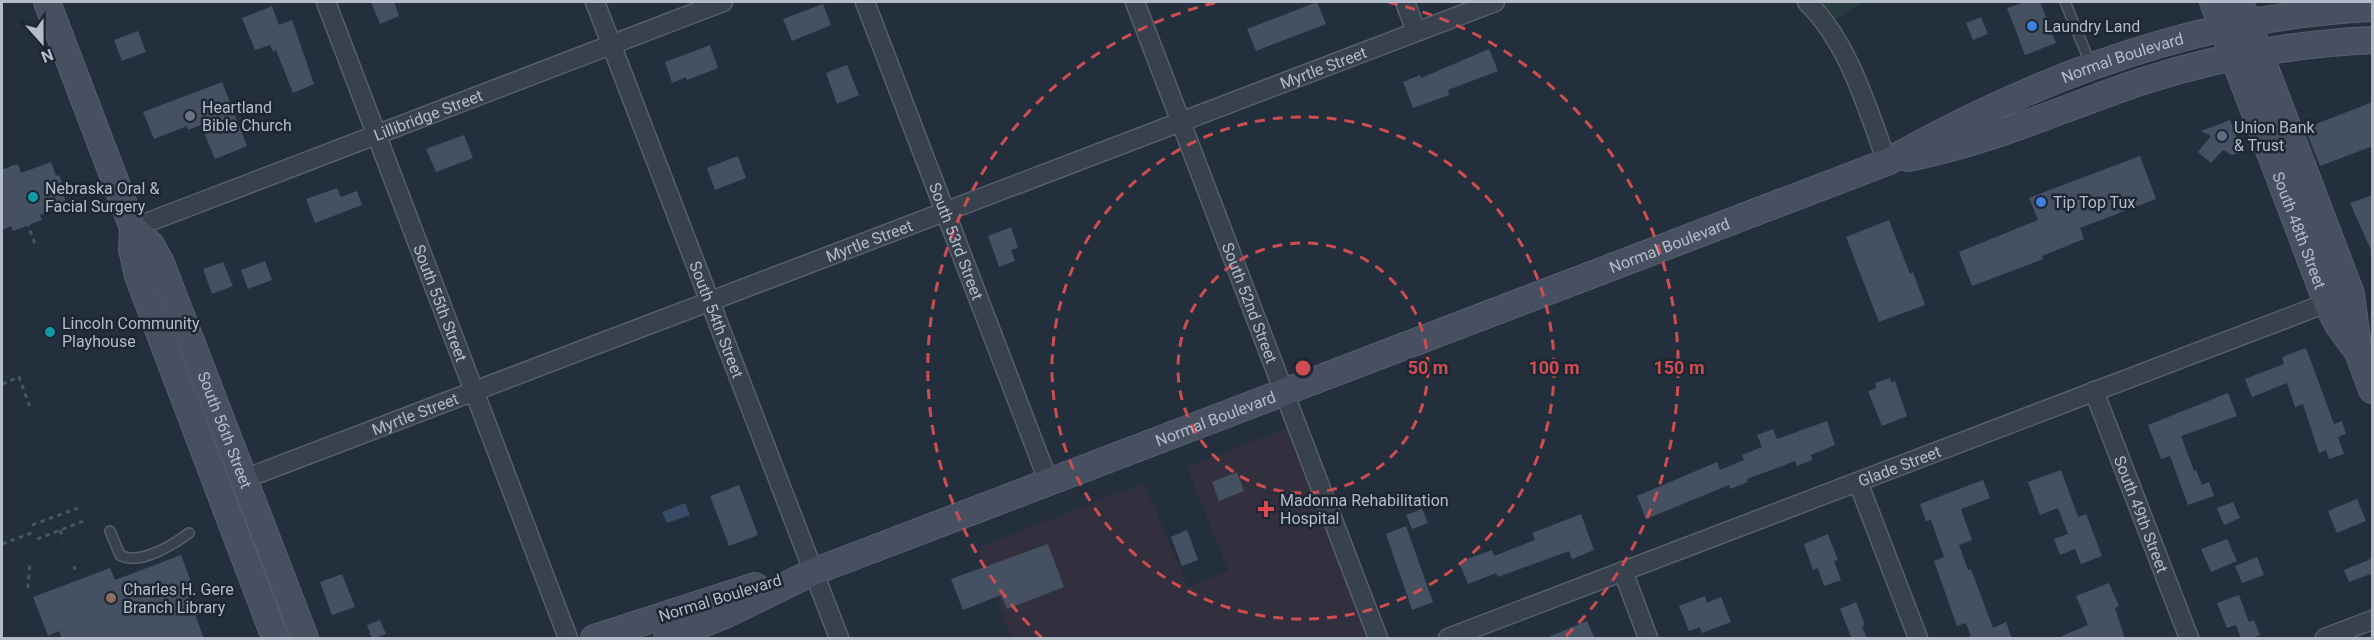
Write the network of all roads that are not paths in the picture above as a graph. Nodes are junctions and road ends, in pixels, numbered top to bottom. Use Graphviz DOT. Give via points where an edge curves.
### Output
graph roads {
  1 [pos="47,2"];
  2 [pos="326,2"];
  3 [pos="595,2"];
  4 [pos="723,2"];
  5 [pos="865,2"];
  6 [pos="1135,2"];
  7 [pos="1405,2"];
  8 [pos="1495,2"];
  9 [pos="1807,2"];
  10 [pos="2065,2"];
  11 [pos="2213,2"];
  12 [pos="2373,8"];
  13 [pos="2244,12"];
  14 [pos="2223,29"];
  15 [pos="1416,32"];
  16 [pos="2373,40"];
  17 [pos="611,44"];
  18 [pos="2246,55"];
  19 [pos="2092,67"];
  20 [pos="1181,122"];
  21 [pos="377,134"];
  22 [pos="1887,162"];
  23 [pos="945,212"];
  24 [pos="133,228"];
  25 [pos="2351,294"];
  26 [pos="709,302"];
  27 [pos="2327,303"];
  28 [pos="2360,355"];
  29 [pos="2373,390"];
  30 [pos="2094,391"];
  31 [pos="474,392"];
  32 [pos="1285,392"];
  33 [pos="244,480"];
  34 [pos="1858,482"];
  35 [pos="1048,483"];
  36 [pos="110,531"];
  37 [pos="189,533"];
  38 [pos="813,572"];
  39 [pos="1623,572"];
  40 [pos="2373,620"];
  41 [pos="275,639"];
  42 [pos="305,639"];
  43 [pos="568,639"];
  44 [pos="594,639"];
  45 [pos="667,639"];
  46 [pos="839,639"];
  47 [pos="1378,639"];
  48 [pos="1448,639"];
  49 [pos="1648,639"];
  50 [pos="1918,639"];
  51 [pos="2189,639"];
  52 [pos="2325,639"];
  1 -- 24 [label="main road, South 56th Street"];
  2 -- 21 [label="street, South 55th Street"];
  3 -- 17 [label="street, South 54th Street"];
  4 -- 17 [label="street, Lillibridge Street"];
  5 -- 23 [label="street, South 53rd Street"];
  6 -- 20 [label="street, South 52nd Street"];
  7 -- 15 [label="street"];
  8 -- 15 [label="street, Myrtle Street"];
  9 -- 22 [label="street" via="1844,54"];
  10 -- 19 [label="lane"];
  11 -- 14 [label="main road, South 48th Street"];
  12 -- 13 [label="main road, Normal Boulevard"];
  13 -- 14 [label="main road, Normal Boulevard"];
  13 -- 18 [label="main road, South 48th Street"];
  14 -- 18 [label="main road, South 48th Street"];
  14 -- 19 [label="main road, Normal Boulevard"];
  15 -- 20 [label="street, Myrtle Street"];
  16 -- 18 [label="main road, Normal Boulevard"];
  17 -- 21 [label="street, Lillibridge Street"];
  17 -- 26 [label="street, South 54th Street"];
  18 -- 22 [label="main road, Normal Boulevard" via="2146,80 1977,142"];
  18 -- 25 [label="main road, South 48th Street"];
  18 -- 27 [label="main road, South 48th Street"];
  19 -- 22 [label="main road, Normal Boulevard" via="1972,116"];
  20 -- 23 [label="street, Myrtle Street"];
  20 -- 32 [label="street, South 52nd Street"];
  21 -- 24 [label="street, Lillibridge Street"];
  21 -- 31 [label="street, South 55th Street"];
  22 -- 32 [label="main road, Normal Boulevard"];
  23 -- 26 [label="street, Myrtle Street"];
  23 -- 35 [label="street, South 53rd Street"];
  24 -- 33 [label="main road, South 56th Street" via="151,245 161,263"];
  24 -- 41 [label="main road, South 56th Street" via="132,249 138,276"];
  25 -- 27 [label="street, Glade Street"];
  25 -- 28 [label="main road, South 48th Street"];
  26 -- 31 [label="street, Myrtle Street"];
  26 -- 38 [label="street, South 54th Street"];
  27 -- 28 [label="main road, South 48th Street"];
  27 -- 30 [label="street, Glade Street"];
  28 -- 29 [label="main road, South 48th Street"];
  30 -- 34 [label="street, Glade Street"];
  30 -- 51 [label="street, South 49th Street"];
  31 -- 33 [label="street, Myrtle Street"];
  31 -- 43 [label="street, South 55th Street"];
  32 -- 35 [label="main road, Normal Boulevard"];
  32 -- 47 [label="street, South 52nd Street"];
  33 -- 42 [label="main road, South 56th Street"];
  34 -- 39 [label="street, Glade Street"];
  34 -- 50 [label="street"];
  35 -- 38 [label="main road, Normal Boulevard"];
  36 -- 37 [label="lane" via="120,555 131,559 168,547"];
  38 -- 44 [label="main road, Normal Boulevard" via="735,592"];
  38 -- 45 [label="main road, Normal Boulevard"];
  38 -- 46 [label="street, South 54th Street"];
  39 -- 48 [label="street, Glade Street"];
  39 -- 49 [label="street"];
  40 -- 52 [label="street"];
}
